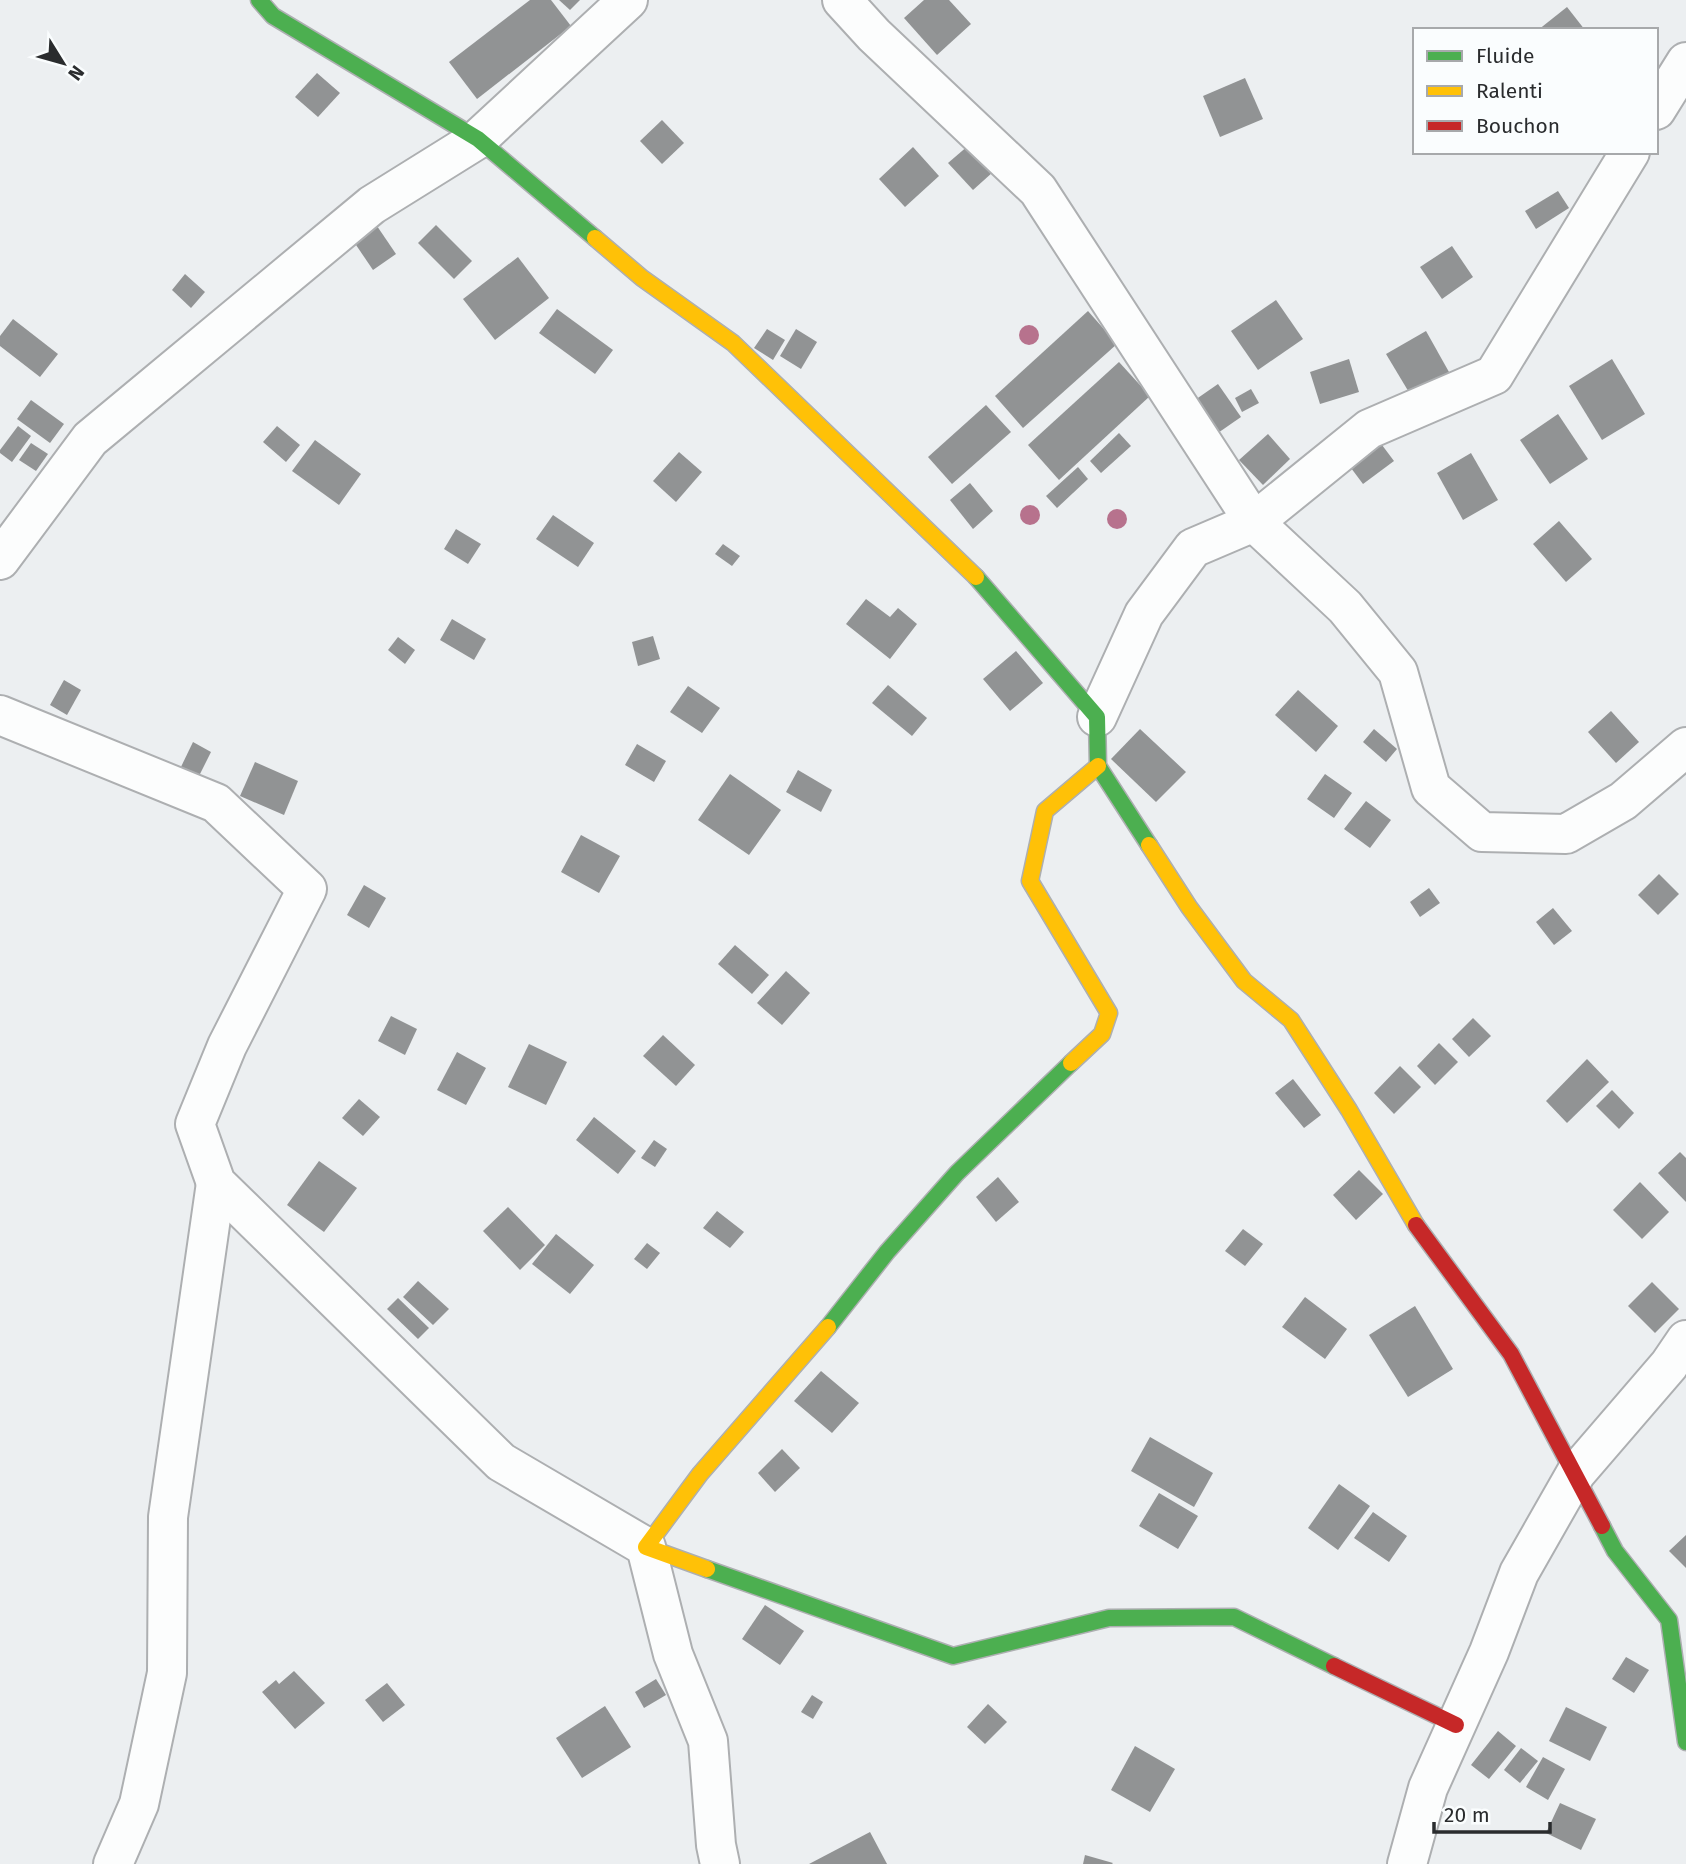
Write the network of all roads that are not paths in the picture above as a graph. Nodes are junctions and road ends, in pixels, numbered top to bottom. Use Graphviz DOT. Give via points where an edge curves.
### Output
graph roads {
  1 [pos="259,0"];
  2 [pos="628,0"];
  3 [pos="842,0"];
  4 [pos="1686,62"];
  5 [pos="1658,107"];
  6 [pos="478,139"];
  7 [pos="1629,154"];
  8 [pos="1254,522"];
  9 [pos="0,560"];
  10 [pos="0,715"];
  11 [pos="1097,718"];
  12 [pos="1686,747"];
  13 [pos="1098,766"];
  14 [pos="216,1182"];
  15 [pos="1686,1340"];
  16 [pos="1576,1473"];
  17 [pos="646,1547"];
  18 [pos="1456,1725"];
  19 [pos="1686,1742"];
  20 [pos="113,1864"];
  21 [pos="720,1864"];
  22 [pos="1407,1864"];
  1 -- 6 [label="street" via="273,16"];
  2 -- 6 [label="street"];
  3 -- 8 [label="street" via="874,36 1038,190"];
  4 -- 5 [label="street"];
  6 -- 9 [label="street" via="372,205 90,439"];
  6 -- 11 [label="street" via="642,278 743,352 968,568"];
  7 -- 8 [label="street" via="1494,374 1369,429"];
  8 -- 11 [label="street" via="1193,548 1144,614"];
  8 -- 12 [label="street" via="1345,607 1398,672 1431,788 1482,832 1566,834 1623,801"];
  10 -- 14 [label="street" via="216,803 307,889 227,1046 195,1124"];
  11 -- 13 [label="street"];
  13 -- 16 [label="street" via="1189,907 1244,981 1291,1020 1414,1222 1511,1354"];
  13 -- 17 [label="street" via="1045,811 1030,881 1109,1013 1102,1034 957,1173 700,1474"];
  14 -- 17 [label="street" via="500,1462"];
  14 -- 20 [label="street" via="168,1517 167,1673 139,1804"];
  15 -- 16 [label="street" via="1670,1365"];
  16 -- 18 [label="street" via="1519,1573"];
  16 -- 19 [label="street" via="1615,1550 1669,1620"];
  17 -- 18 [label="street" via="953,1656 1109,1618 1234,1617"];
  17 -- 21 [label="street" via="673,1654 708,1741"];
  18 -- 22 [label="street" via="1429,1788"];
}
